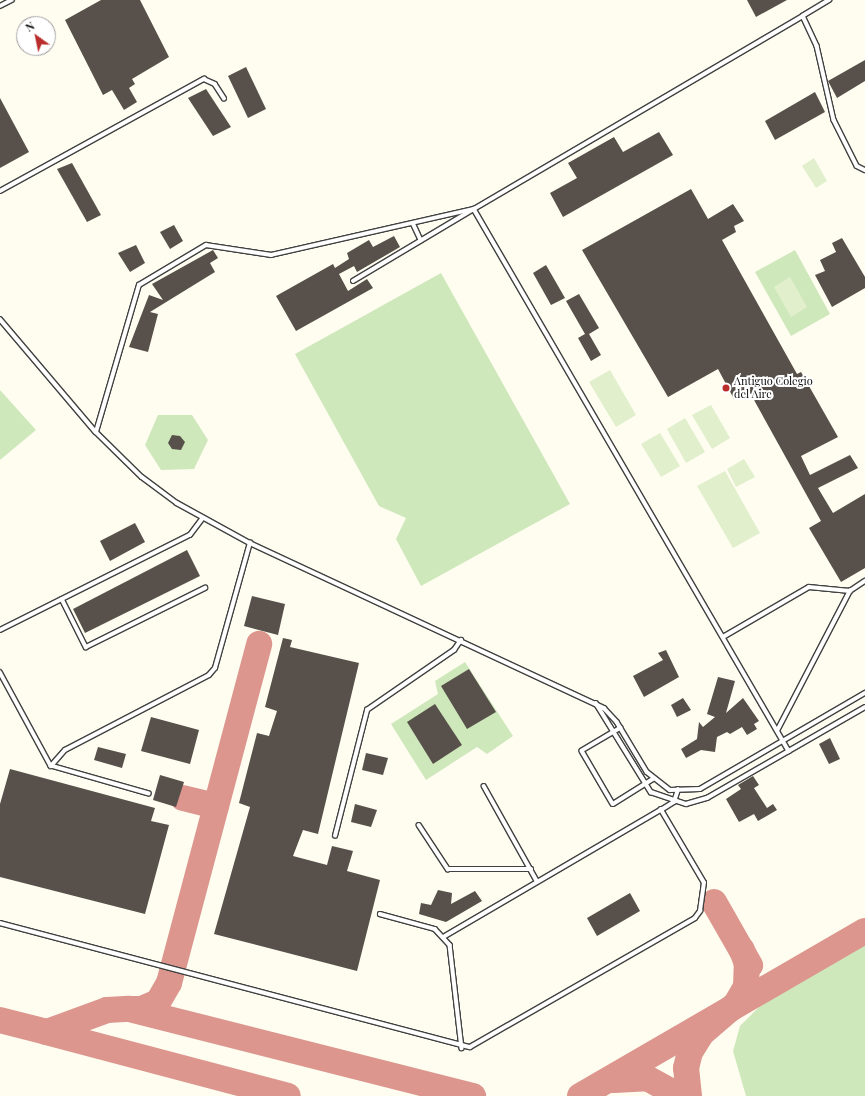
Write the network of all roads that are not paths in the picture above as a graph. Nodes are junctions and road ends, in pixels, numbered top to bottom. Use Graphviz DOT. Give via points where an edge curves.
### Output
graph roads {
  1 [pos="12,0"];
  2 [pos="830,0"];
  3 [pos="0,6"];
  4 [pos="803,16"];
  5 [pos="224,98"];
  6 [pos="865,170"];
  7 [pos="0,191"];
  8 [pos="474,209"];
  9 [pos="413,223"];
  10 [pos="421,240"];
  11 [pos="353,281"];
  12 [pos="0,319"];
  13 [pos="96,432"];
  14 [pos="202,519"];
  15 [pos="250,543"];
  16 [pos="865,581"];
  17 [pos="205,588"];
  18 [pos="850,591"];
  19 [pos="62,599"];
  20 [pos="0,630"];
  21 [pos="723,637"];
  22 [pos="461,640"];
  23 [pos="0,672"];
  24 [pos="865,693"];
  25 [pos="595,702"];
  26 [pos="865,707"];
  27 [pos="621,728"];
  28 [pos="778,731"];
  29 [pos="613,732"];
  30 [pos="783,741"];
  31 [pos="789,751"];
  32 [pos="51,766"];
  33 [pos="653,779"];
  34 [pos="484,786"];
  35 [pos="646,786"];
  36 [pos="678,790"];
  37 [pos="149,794"];
  38 [pos="674,802"];
  39 [pos="660,810"];
  40 [pos="419,825"];
  41 [pos="334,836"];
  42 [pos="532,869"];
  43 [pos="537,881"];
  44 [pos="380,914"];
  45 [pos="0,923"];
  46 [pos="444,936"];
  47 [pos="462,1048"];
  1 -- 3 [label="lane"];
  2 -- 4 [label="lane"];
  4 -- 6 [label="lane" via="817,46 834,120 857,166"];
  4 -- 8 [label="lane"];
  5 -- 7 [label="lane" via="215,84 204,79"];
  8 -- 9 [label="lane"];
  8 -- 10 [label="lane"];
  8 -- 21 [label="lane"];
  9 -- 10 [label="lane"];
  9 -- 13 [label="lane" via="271,255 206,245 139,285"];
  10 -- 11 [label="lane"];
  12 -- 13 [label="lane"];
  13 -- 14 [label="lane" via="142,477"];
  14 -- 15 [label="lane"];
  14 -- 19 [label="lane" via="190,535"];
  15 -- 22 [label="lane"];
  15 -- 32 [label="lane" via="215,668 209,675 65,750"];
  16 -- 18 [label="lane"];
  17 -- 19 [label="lane" via="86,647"];
  18 -- 21 [label="lane" via="809,587"];
  18 -- 28 [label="lane"];
  19 -- 20 [label="lane"];
  21 -- 28 [label="lane"];
  22 -- 25 [label="lane"];
  22 -- 41 [label="lane" via="454,650 367,710"];
  23 -- 32 [label="lane"];
  24 -- 30 [label="lane"];
  25 -- 27 [label="lane" via="612,715"];
  25 -- 29 [label="lane"];
  26 -- 31 [label="lane"];
  27 -- 29 [label="lane"];
  27 -- 33 [label="lane"];
  28 -- 30 [label="lane"];
  29 -- 35 [label="lane"];
  29 -- 35 [label="lane" via="582,751 613,804"];
  30 -- 31 [label="lane"];
  30 -- 36 [label="lane" via="700,789"];
  31 -- 38 [label="lane" via="707,798 686,804"];
  32 -- 37 [label="lane"];
  33 -- 35 [label="lane"];
  33 -- 36 [label="lane" via="670,790"];
  34 -- 42 [label="lane"];
  35 -- 38 [label="lane"];
  36 -- 38 [label="lane"];
  38 -- 39 [label="lane"];
  39 -- 43 [label="lane"];
  39 -- 47 [label="lane" via="704,883 700,911 695,918 470,1047"];
  40 -- 42 [label="lane" via="448,869"];
  42 -- 43 [label="lane"];
  43 -- 46 [label="lane"];
  44 -- 46 [label="lane" via="435,930"];
  45 -- 47 [label="lane"];
  46 -- 47 [label="lane" via="450,945"];
}
